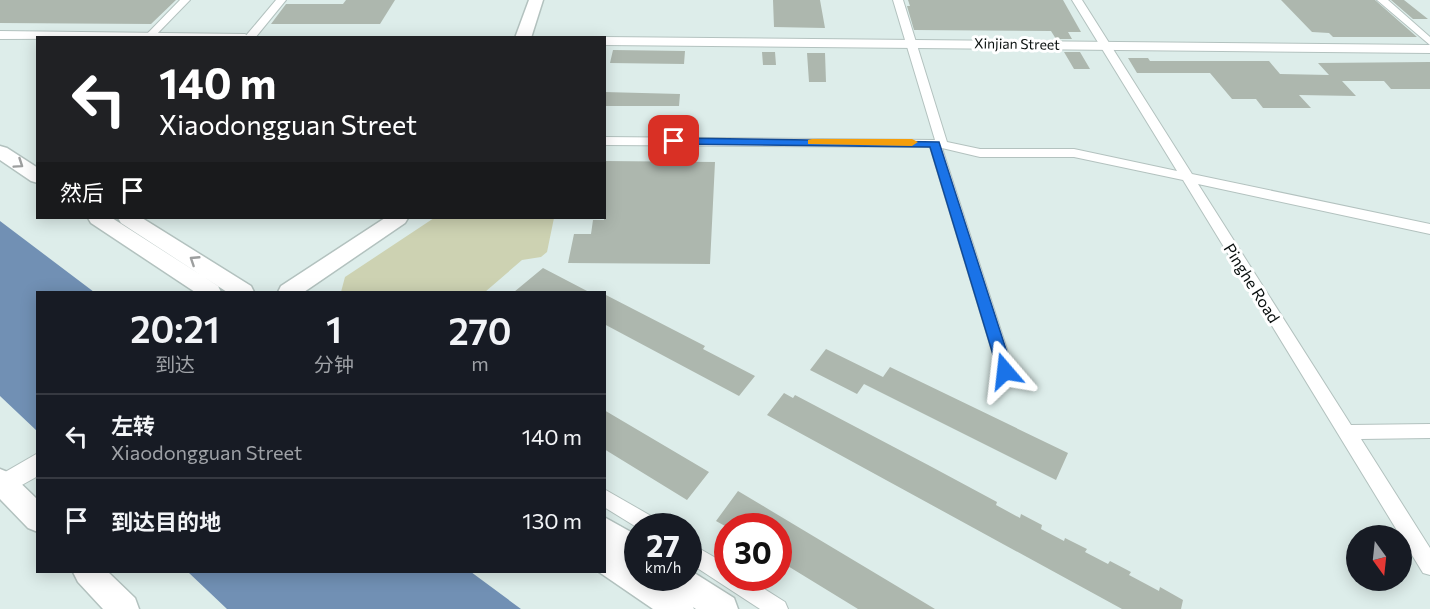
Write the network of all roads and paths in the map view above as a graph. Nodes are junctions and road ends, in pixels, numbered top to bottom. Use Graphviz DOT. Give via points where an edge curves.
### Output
graph roads {
  1 [pos="185,0"];
  2 [pos="281,0"];
  3 [pos="536,0"];
  4 [pos="545,0"];
  5 [pos="898,0"];
  6 [pos="1077,0"];
  7 [pos="1382,0"];
  8 [pos="0,35"];
  9 [pos="74,36"];
  10 [pos="149,36"];
  11 [pos="249,36"];
  12 [pos="524,36"];
  13 [pos="533,36"];
  14 [pos="606,41"];
  15 [pos="1430,42"];
  16 [pos="912,43"];
  17 [pos="1105,45"];
  18 [pos="1430,49"];
  19 [pos="0,134"];
  20 [pos="606,141"];
  21 [pos="939,144"];
  22 [pos="0,152"];
  23 [pos="36,157"];
  24 [pos="1185,175"];
  25 [pos="36,176"];
  26 [pos="100,219"];
  27 [pos="130,219"];
  28 [pos="397,219"];
  29 [pos="413,219"];
  30 [pos="1430,229"];
  31 [pos="208,291"];
  32 [pos="241,291"];
  33 [pos="290,291"];
  34 [pos="307,291"];
  35 [pos="1005,371"];
  36 [pos="1430,431"];
  37 [pos="1346,432"];
  38 [pos="36,465"];
  39 [pos="36,479"];
  40 [pos="3,491"];
  41 [pos="606,498"];
  42 [pos="630,513"];
  43 [pos="36,517"];
  44 [pos="606,531"];
  45 [pos="624,543"];
  46 [pos="606,559"];
  47 [pos="1430,566"];
  48 [pos="89,573"];
  49 [pos="696,591"];
  50 [pos="750,591"];
  51 [pos="124,609"];
  52 [pos="678,609"];
  53 [pos="723,609"];
  54 [pos="778,609"];
  1 -- 10 [label="street"];
  2 -- 11 [label="street"];
  3 -- 12 [label="main road"];
  4 -- 13 [label="main road"];
  5 -- 16 [label="street"];
  6 -- 17 [label="street, Pinghe Road"];
  7 -- 15 [label="street"];
  8 -- 9 [label="street"];
  14 -- 16 [label="street, Xinjian Street"];
  16 -- 17 [label="street, Xinjian Street"];
  16 -- 21 [label="street"];
  17 -- 18 [label="street, Xinjian Street"];
  17 -- 24 [label="street, Pinghe Road"];
  19 -- 23 [label="main road"];
  20 -- 21 [label="street"];
  21 -- 24 [label="street" via="980,153 1074,153"];
  21 -- 35 [label="street"];
  22 -- 25 [label="main road, one-way"];
  24 -- 30 [label="street"];
  24 -- 37 [label="street, Pinghe Road"];
  26 -- 31 [label="main road"];
  32 -- 27 [label="main road, one-way"];
  28 -- 33 [label="main road"];
  29 -- 34 [label="main road"];
  36 -- 37 [label="street"];
  37 -- 47 [label="street, Pinghe Road"];
  38 -- 40 [label="street"];
  39 -- 40 [label="street"];
  40 -- 43 [label="main road"];
  41 -- 42 [label="street"];
  44 -- 45 [label="main road"];
  46 -- 52 [label="main road"];
  48 -- 51 [label="main road"];
  49 -- 53 [label="main road"];
  50 -- 54 [label="street"];
}
